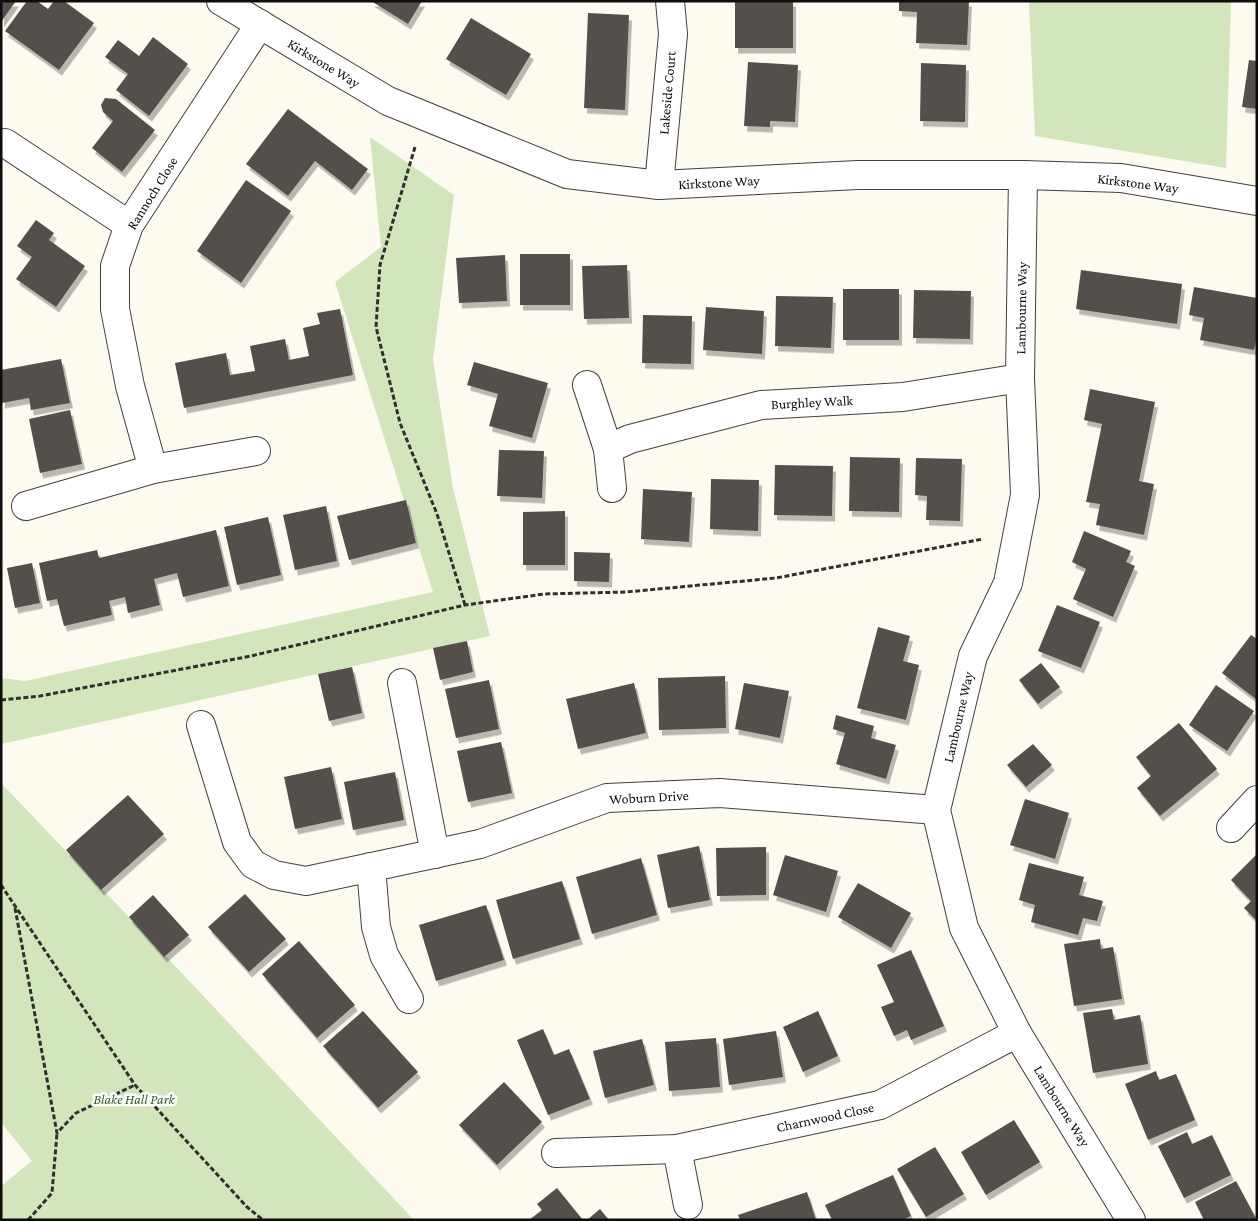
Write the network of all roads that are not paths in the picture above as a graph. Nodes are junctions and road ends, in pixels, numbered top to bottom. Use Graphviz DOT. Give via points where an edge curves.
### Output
graph roads {
  1 [pos="221,1"];
  2 [pos="670,1"];
  3 [pos="260,24"];
  4 [pos="5,143"];
  5 [pos="1023,175"];
  6 [pos="659,185"];
  7 [pos="1257,201"];
  8 [pos="130,226"];
  9 [pos="1020,378"];
  10 [pos="587,385"];
  11 [pos="608,449"];
  12 [pos="256,451"];
  13 [pos="153,469"];
  14 [pos="612,488"];
  15 [pos="26,506"];
  16 [pos="402,683"];
  17 [pos="201,725"];
  18 [pos="1257,800"];
  19 [pos="936,810"];
  20 [pos="1231,828"];
  21 [pos="435,854"];
  22 [pos="371,867"];
  23 [pos="409,999"];
  24 [pos="1017,1033"];
  25 [pos="677,1149"];
  26 [pos="556,1153"];
  27 [pos="688,1205"];
  28 [pos="1131,1220"];
  1 -- 3 [label="street, Kirkstone Way"];
  2 -- 6 [label="street, Lakeside Court" via="673,34"];
  3 -- 6 [label="street, Kirkstone Way" via="388,101 566,174"];
  3 -- 8 [label="street, Rannoch Close"];
  4 -- 8 [label="street"];
  5 -- 6 [label="street, Kirkstone Way" via="858,175"];
  5 -- 7 [label="street, Kirkstone Way" via="1121,178"];
  5 -- 9 [label="street, Lambourne Way"];
  8 -- 13 [label="street, Rannoch Close" via="114,266 115,310 130,386"];
  9 -- 11 [label="street, Burghley Walk" via="903,397 762,405 630,439"];
  9 -- 19 [label="street, Lambourne Way" via="1025,495 1018,533 1008,583 973,656"];
  10 -- 11 [label="street"];
  11 -- 14 [label="street"];
  12 -- 13 [label="street"];
  13 -- 15 [label="street"];
  16 -- 21 [label="street"];
  17 -- 22 [label="street, Woburn Drive" via="237,842 253,864 274,876 306,881"];
  18 -- 20 [label="street"];
  19 -- 21 [label="street, Woburn Drive" via="720,793 607,798 480,844"];
  19 -- 24 [label="street, Lambourne Way" via="964,928"];
  21 -- 22 [label="street, Woburn Drive"];
  22 -- 23 [label="street" via="376,926 384,955"];
  24 -- 25 [label="street, Charnwood Close" via="880,1104"];
  24 -- 28 [label="street, Lambourne Way"];
  25 -- 26 [label="street, Charnwood Close"];
  25 -- 27 [label="street"];
}
